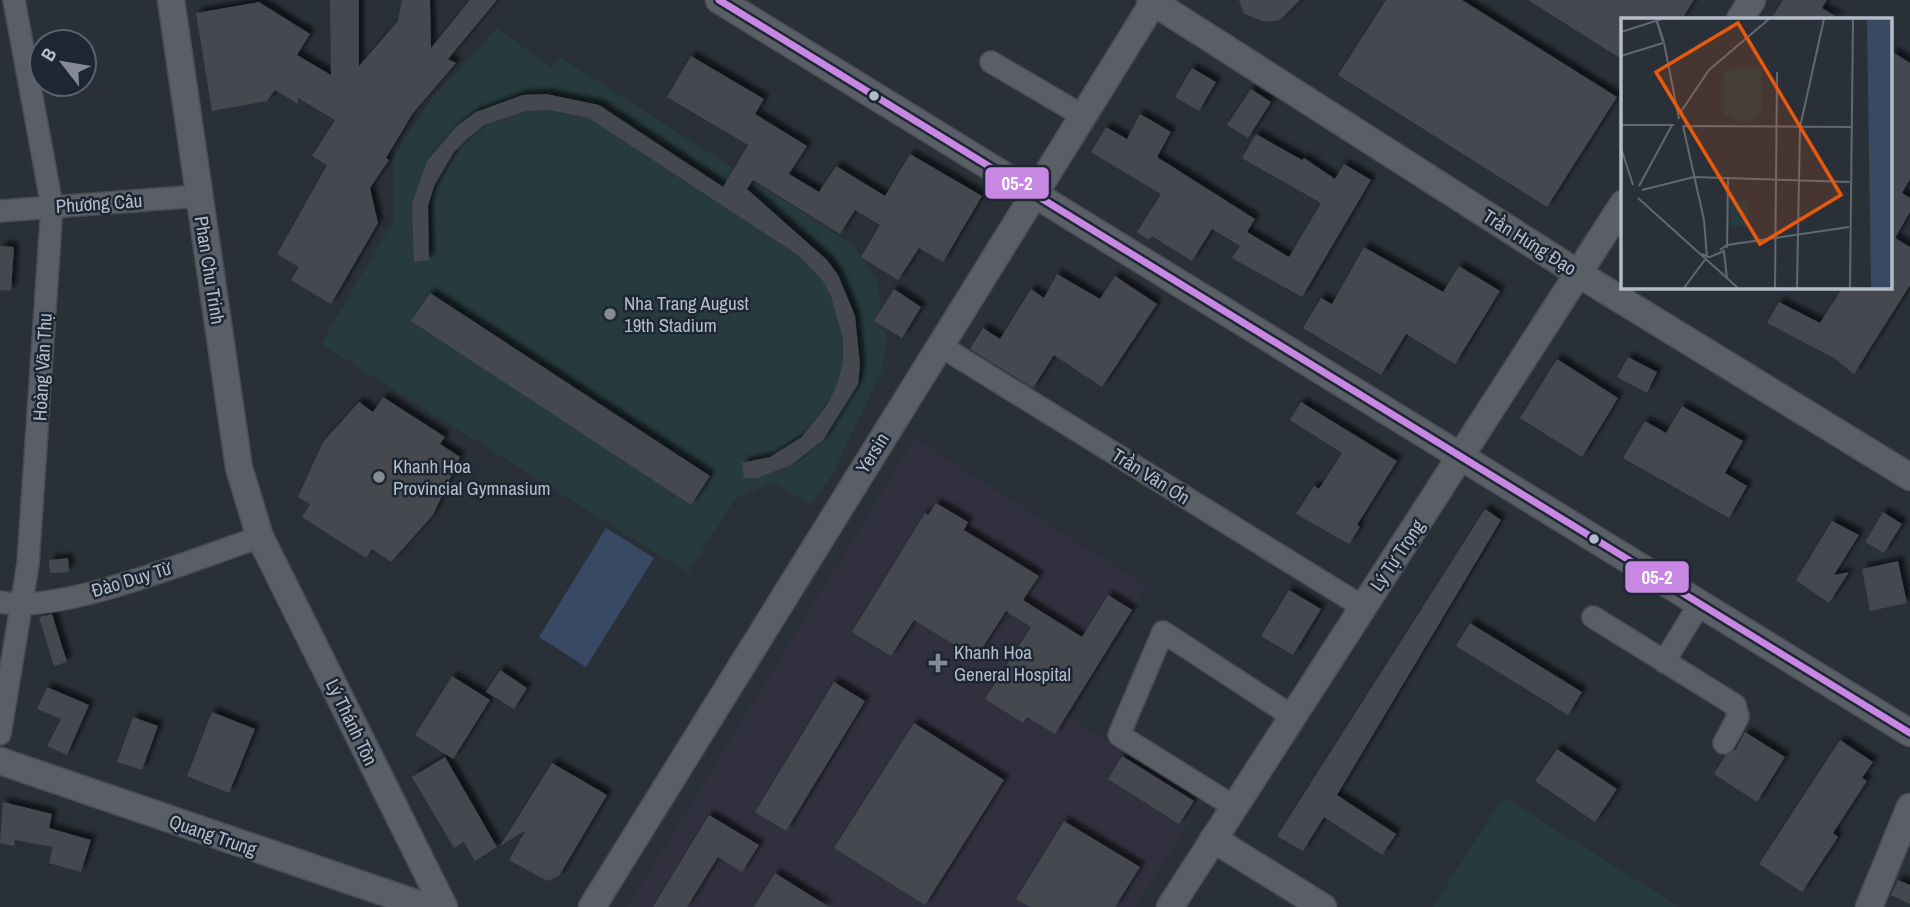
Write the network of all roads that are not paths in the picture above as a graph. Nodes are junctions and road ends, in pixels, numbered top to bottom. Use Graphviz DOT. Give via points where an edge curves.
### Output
graph roads {
  1 [pos="14,0"];
  2 [pos="171,0"];
  3 [pos="719,0"];
  4 [pos="1752,0"];
  5 [pos="1153,1"];
  6 [pos="1741,18"];
  7 [pos="991,62"];
  8 [pos="1083,117"];
  9 [pos="1035,194"];
  10 [pos="199,196"];
  11 [pos="52,206"];
  12 [pos="1621,207"];
  13 [pos="0,211"];
  14 [pos="1579,274"];
  15 [pos="939,345"];
  16 [pos="1462,457"];
  17 [pos="1910,477"];
  18 [pos="260,537"];
  19 [pos="1700,603"];
  20 [pos="10,604"];
  21 [pos="1363,607"];
  22 [pos="1593,617"];
  23 [pos="1664,662"];
  24 [pos="1293,716"];
  25 [pos="1910,733"];
  26 [pos="0,734"];
  27 [pos="1724,743"];
  28 [pos="0,761"];
  29 [pos="1233,806"];
  30 [pos="1910,807"];
  31 [pos="1213,839"];
  32 [pos="1306,903"];
  33 [pos="427,907"];
  34 [pos="444,907"];
  35 [pos="592,907"];
  36 [pos="1170,907"];
  37 [pos="1869,907"];
  1 -- 11 [label="street, Hoàng Văn Thụ"];
  2 -- 10 [label="street, Phan Chu Trinh"];
  3 -- 9 [label="street"];
  4 -- 6 [label="street"];
  5 -- 8 [label="street, Yersin"];
  5 -- 14 [label="street, Trần Hưng Đạo"];
  7 -- 8 [label="street"];
  8 -- 9 [label="street, Yersin"];
  9 -- 15 [label="street, Yersin"];
  9 -- 16 [label="street"];
  10 -- 11 [label="street, Phương Câu"];
  10 -- 18 [label="street, Phan Chu Trinh" via="239,468"];
  11 -- 13 [label="street, Phương Câu"];
  11 -- 20 [label="street, Hoàng Văn Thụ" via="28,565"];
  12 -- 14 [label="street, Lý Tự Trọng"];
  14 -- 16 [label="street, Lý Tự Trọng"];
  14 -- 17 [label="street, Trần Hưng Đạo"];
  15 -- 21 [label="street, Trần Văn Ơn"];
  15 -- 35 [label="street, Yersin"];
  16 -- 19 [label="street"];
  16 -- 21 [label="street, Lý Tự Trọng"];
  18 -- 20 [label="street, Đào Duy Từ" via="103,590"];
  18 -- 34 [label="street, Lý Thánh Tôn"];
  19 -- 23 [label="street"];
  19 -- 25 [label="street"];
  20 -- 26 [label="street, Hoàng Văn Thụ"];
  21 -- 24 [label="street, Lý Tự Trọng"];
  22 -- 23 [label="street"];
  23 -- 27 [label="street" via="1735,705 1738,716"];
  24 -- 29 [label="street, Lý Tự Trọng"];
  24 -- 29 [label="street" via="1163,632 1119,735"];
  28 -- 33 [label="street, Quang Trung"];
  29 -- 31 [label="street, Lý Tự Trọng"];
  30 -- 37 [label="street"];
  31 -- 32 [label="street"];
  31 -- 36 [label="street, Lý Tự Trọng"];
}
